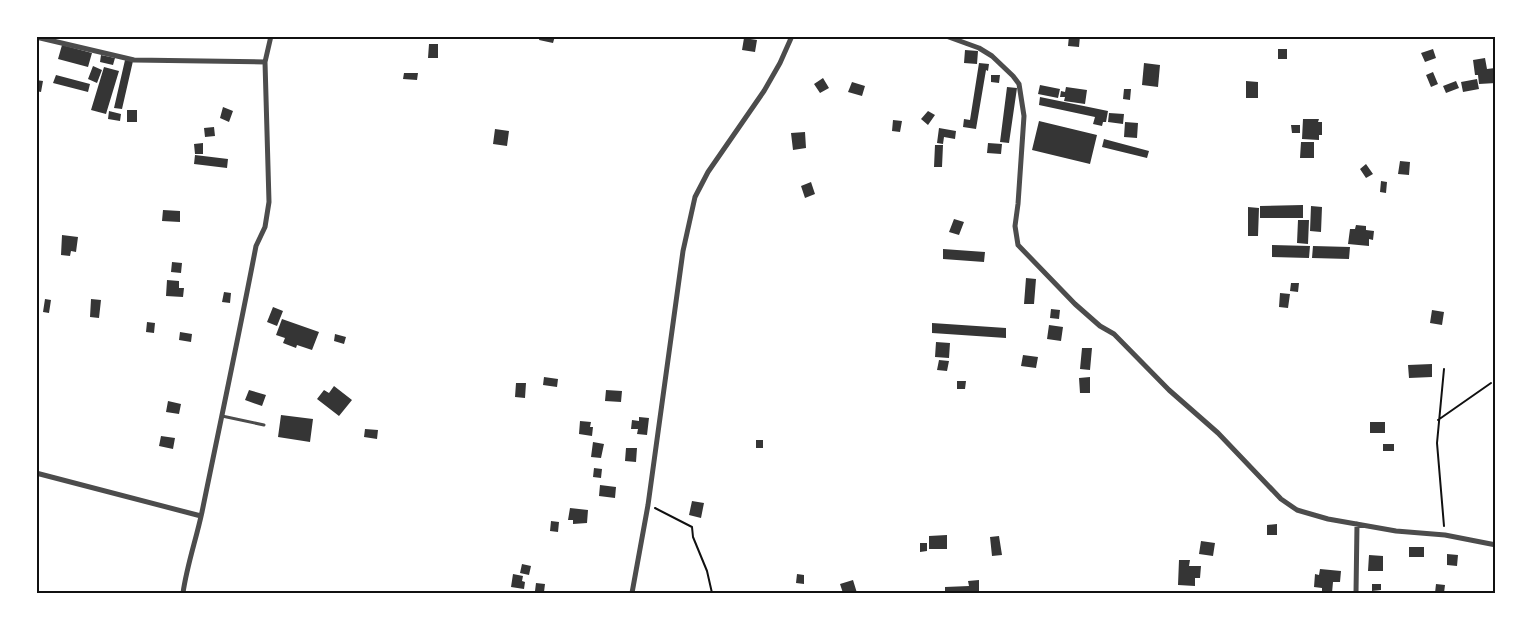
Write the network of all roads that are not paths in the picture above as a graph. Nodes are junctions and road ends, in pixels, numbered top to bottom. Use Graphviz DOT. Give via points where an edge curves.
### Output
graph roads {
  1 [pos="271,36"];
  2 [pos="792,36"];
  3 [pos="946,36"];
  4 [pos="36,37"];
  5 [pos="266,62"];
  6 [pos="222,416"];
  7 [pos="264,425"];
  8 [pos="36,473"];
  9 [pos="201,516"];
  10 [pos="1357,524"];
  11 [pos="1496,545"];
  12 [pos="183,593"];
  13 [pos="632,593"];
  14 [pos="1356,593"];
  1 -- 5 [label="street"];
  2 -- 13 [label="street" via="764,91 695,197 683,251"];
  3 -- 10 [label="street" via="992,56 1019,84 1024,116 1015,226 1017,245 1075,304 1114,334 1218,433 1281,499 1312,516"];
  4 -- 5 [label="street" via="134,60"];
  5 -- 6 [label="street" via="269,202 265,227 255,246"];
  6 -- 7 [label="lane"];
  6 -- 9 [label="street"];
  8 -- 9 [label="street"];
  9 -- 12 [label="street"];
  10 -- 11 [label="street"];
  10 -- 14 [label="street"];
}
